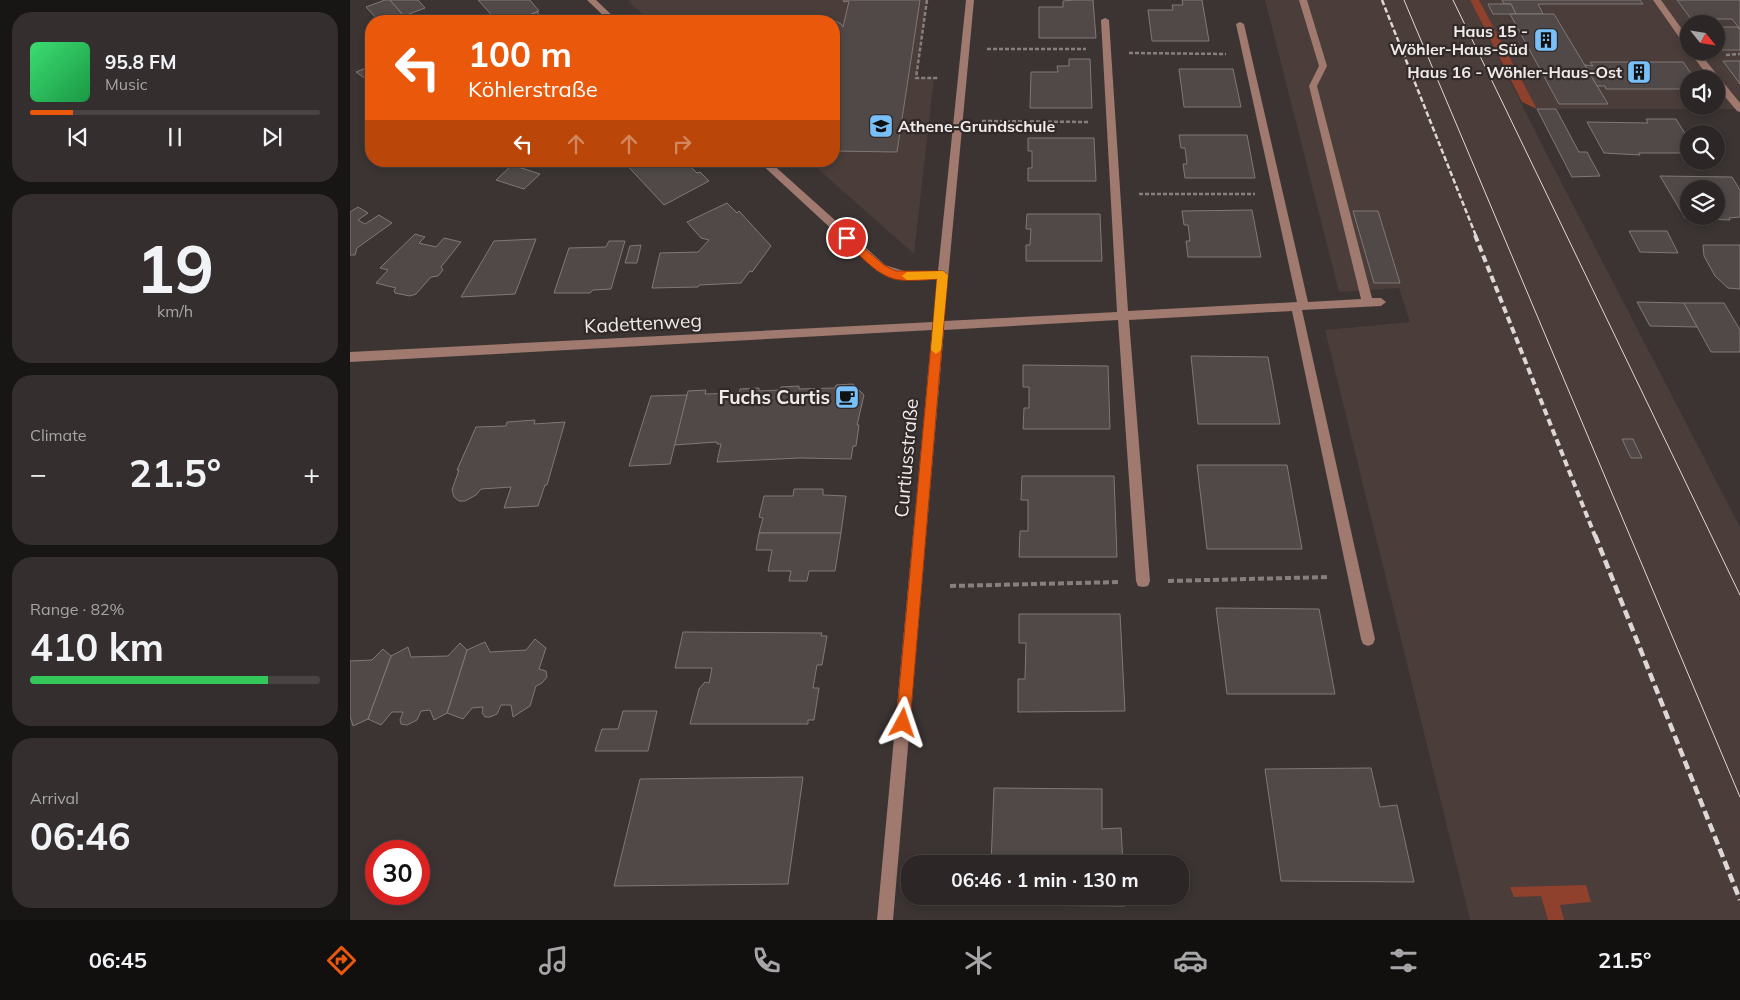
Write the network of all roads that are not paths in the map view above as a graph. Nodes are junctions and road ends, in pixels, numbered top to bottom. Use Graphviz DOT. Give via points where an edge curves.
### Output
graph roads {
  1 [pos="591,0"];
  2 [pos="970,0"];
  3 [pos="1303,0"];
  4 [pos="1657,0"];
  5 [pos="607,15"];
  6 [pos="1105,20"];
  7 [pos="1240,24"];
  8 [pos="1680,32"];
  9 [pos="1700,60"];
  10 [pos="1709,70"];
  11 [pos="1725,90"];
  12 [pos="1740,108"];
  13 [pos="770,167"];
  14 [pos="943,275"];
  15 [pos="1367,302"];
  16 [pos="1381,302"];
  17 [pos="1299,305"];
  18 [pos="1123,315"];
  19 [pos="938,324"];
  20 [pos="350,357"];
  21 [pos="1143,581"];
  22 [pos="1368,639"];
  23 [pos="885,920"];
  1 -- 5 [label="street"];
  2 -- 14 [label="street, Curtiusstraße"];
  3 -- 15 [label="street" via="1323,66 1313,86"];
  4 -- 8 [label="street"];
  6 -- 18 [label="street"];
  7 -- 17 [label="street"];
  9 -- 10 [label="street"];
  11 -- 12 [label="street"];
  13 -- 14 [label="street" via="881,268 894,275"];
  14 -- 19 [label="street, Curtiusstraße"];
  15 -- 16 [label="street, Kadettenweg"];
  15 -- 17 [label="street, Kadettenweg"];
  17 -- 18 [label="street, Kadettenweg"];
  17 -- 22 [label="street"];
  18 -- 19 [label="street, Kadettenweg"];
  18 -- 21 [label="street"];
  19 -- 20 [label="street, Kadettenweg"];
  19 -- 23 [label="street, Curtiusstraße"];
}
